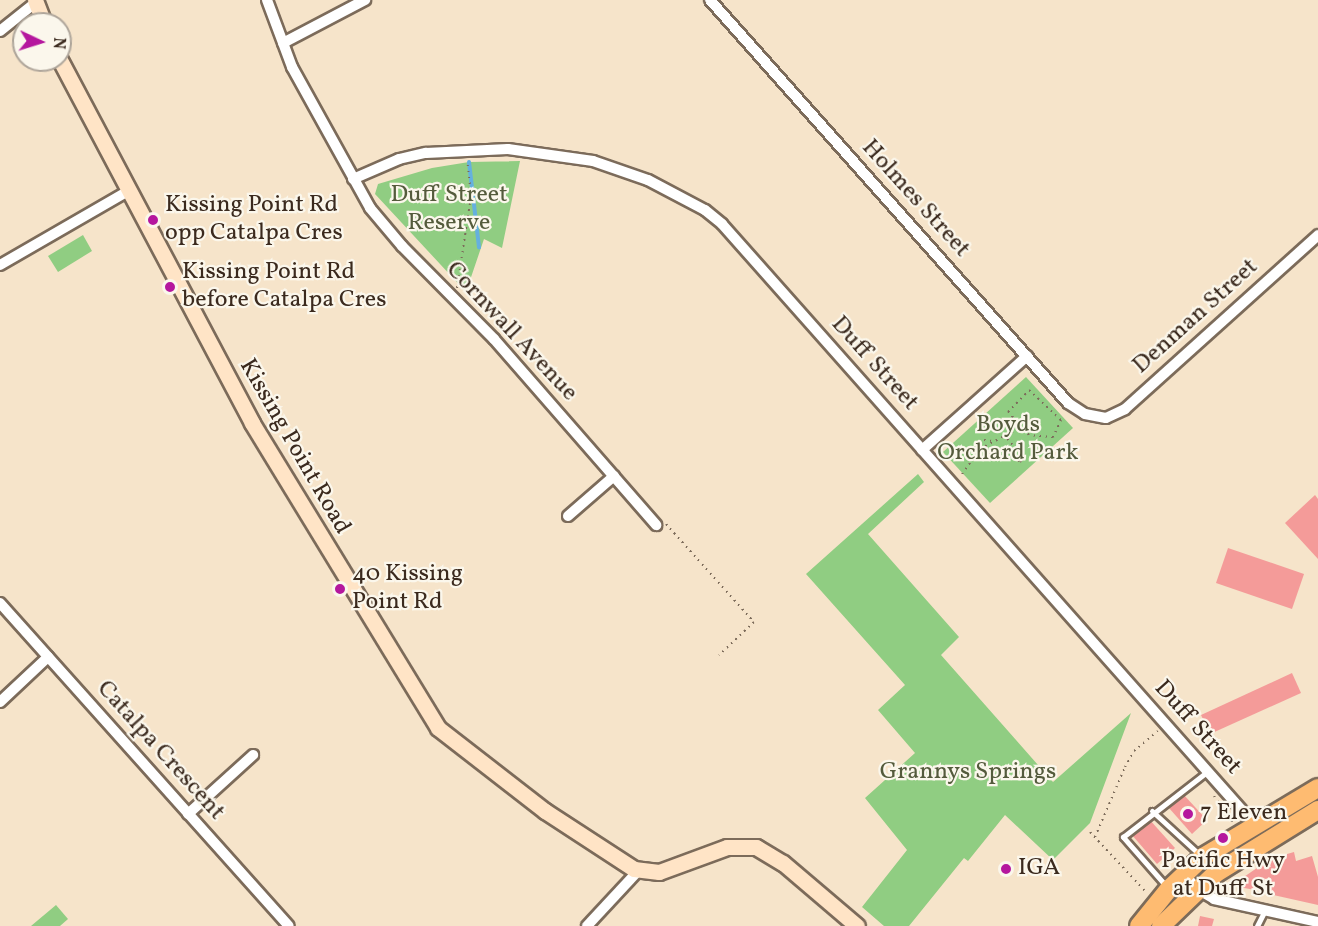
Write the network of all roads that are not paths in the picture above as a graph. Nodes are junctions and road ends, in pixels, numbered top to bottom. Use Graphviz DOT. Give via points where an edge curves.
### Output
graph roads {
  1 [pos="267,0"];
  2 [pos="365,0"];
  3 [pos="710,0"];
  4 [pos="35,2"];
  5 [pos="0,31"];
  6 [pos="283,43"];
  7 [pos="66,72"];
  8 [pos="352,179"];
  9 [pos="128,191"];
  10 [pos="1318,236"];
  11 [pos="0,265"];
  12 [pos="1027,356"];
  13 [pos="1096,418"];
  14 [pos="922,450"];
  15 [pos="614,476"];
  16 [pos="568,516"];
  17 [pos="656,525"];
  18 [pos="0,603"];
  19 [pos="48,657"];
  20 [pos="0,702"];
  21 [pos="253,755"];
  22 [pos="1208,771"];
  23 [pos="1318,789"];
  24 [pos="1318,810"];
  25 [pos="1152,811"];
  26 [pos="188,814"];
  27 [pos="1255,825"];
  28 [pos="1203,857"];
  29 [pos="639,870"];
  30 [pos="1184,874"];
  31 [pos="1169,889"];
  32 [pos="1197,890"];
  33 [pos="1265,910"];
  34 [pos="1318,922"];
  35 [pos="289,926"];
  36 [pos="586,926"];
  37 [pos="856,926"];
  38 [pos="1139,926"];
  39 [pos="1161,926"];
  40 [pos="1257,926"];
  1 -- 6 [label="street, Cornwall Avenue"];
  2 -- 6 [label="street"];
  3 -- 12 [label="street, Holmes Street"];
  4 -- 5 [label="street"];
  6 -- 8 [label="street, Cornwall Avenue"];
  7 -- 9 [label="main road, Kissing Point Road"];
  8 -- 14 [label="street, Duff Street" via="399,159 426,153 508,149 593,161 680,194 722,224"];
  8 -- 15 [label="street, Cornwall Avenue" via="402,246 494,339"];
  9 -- 11 [label="street"];
  9 -- 29 [label="main road, Kissing Point Road" via="252,423 422,707 455,743 553,816 619,861"];
  10 -- 13 [label="street, Denman Street" via="1125,409"];
  12 -- 13 [label="street, Holmes Street" via="1068,403"];
  12 -- 14 [label="street"];
  14 -- 22 [label="street, Duff Street"];
  15 -- 16 [label="street"];
  15 -- 17 [label="street, Cornwall Avenue"];
  18 -- 19 [label="street, Catalpa Crescent"];
  19 -- 20 [label="street"];
  19 -- 26 [label="street, Catalpa Crescent"];
  21 -- 26 [label="street"];
  22 -- 25 [label="lane" via="1173,800"];
  22 -- 27 [label="street, Duff Street"];
  23 -- 27 [label="highway"];
  24 -- 32 [label="highway" via="1216,873"];
  25 -- 28 [label="lane"];
  25 -- 31 [label="lane" via="1123,837"];
  26 -- 35 [label="street, Catalpa Crescent"];
  27 -- 28 [label="highway"];
  28 -- 30 [label="highway"];
  29 -- 36 [label="street"];
  29 -- 37 [label="main road, Kissing Point Road" via="659,872 727,846 756,847 783,863"];
  30 -- 31 [label="highway"];
  30 -- 32 [label="street"];
  31 -- 38 [label="highway"];
  32 -- 33 [label="street" via="1214,899"];
  32 -- 39 [label="highway"];
  33 -- 34 [label="street"];
  33 -- 40 [label="lane"];
}
